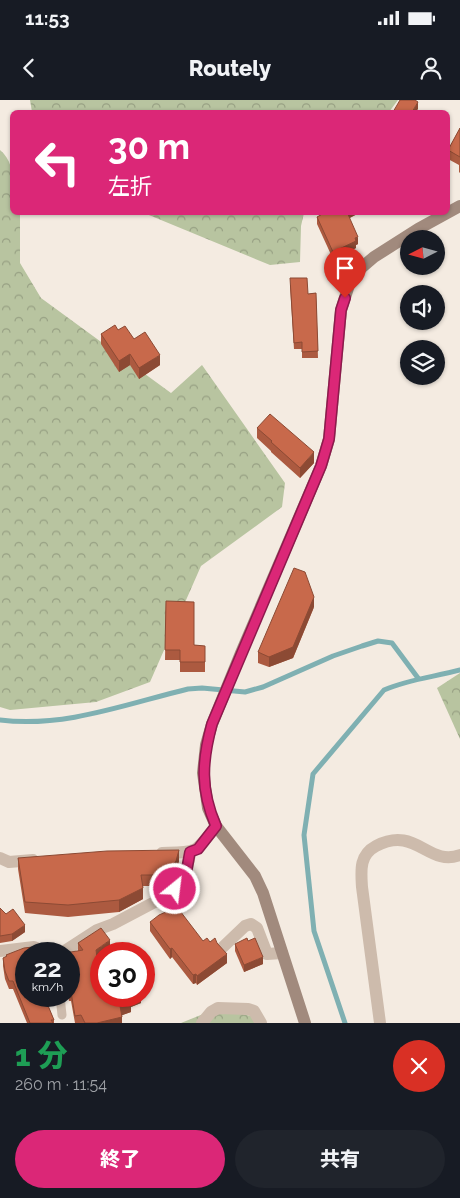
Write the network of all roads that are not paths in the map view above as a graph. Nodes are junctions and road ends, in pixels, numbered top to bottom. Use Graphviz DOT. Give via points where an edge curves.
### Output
graph roads {
  1 [pos="444,215"];
  2 [pos="216,826"];
  3 [pos="190,852"];
  4 [pos="153,853"];
  5 [pos="460,855"];
  6 [pos="0,858"];
  7 [pos="48,858"];
  8 [pos="78,942"];
  9 [pos="223,947"];
  10 [pos="15,949"];
  11 [pos="0,951"];
  12 [pos="282,952"];
  13 [pos="61,1007"];
  14 [pos="62,1015"];
  15 [pos="202,1023"];
  16 [pos="261,1023"];
  17 [pos="304,1023"];
  18 [pos="380,1023"];
  1 -- 2 [label="street" via="374,257 349,285 341,310 329,439 321,466 232,675 206,745 203,773 208,808"];
  2 -- 3 [label="street" via="198,849"];
  2 -- 12 [label="street" via="255,876"];
  3 -- 4 [label="street"];
  3 -- 8 [label="street" via="186,874 175,889"];
  5 -- 18 [label="street" via="453,858 440,856 400,839 381,844 363,857 362,887"];
  6 -- 7 [label="street" via="9,862"];
  9 -- 12 [label="street" via="244,926 251,924 257,928 267,954"];
  10 -- 11 [label="street"];
  12 -- 17 [label="street"];
  13 -- 14 [label="lane"];
  15 -- 16 [label="street" via="218,1008 254,1011"];
}
